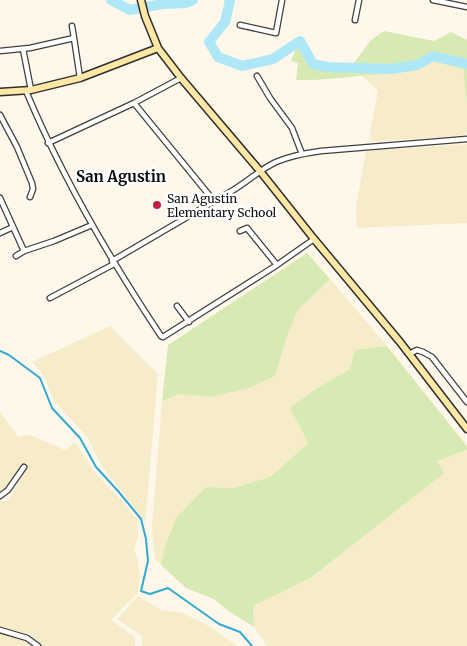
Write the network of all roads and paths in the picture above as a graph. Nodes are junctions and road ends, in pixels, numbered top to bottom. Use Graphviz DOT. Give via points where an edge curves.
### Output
graph roads {
  1 [pos="141,0"];
  2 [pos="282,0"];
  3 [pos="359,0"];
  4 [pos="433,0"];
  5 [pos="467,7"];
  6 [pos="355,20"];
  7 [pos="240,25"];
  8 [pos="72,26"];
  9 [pos="74,38"];
  10 [pos="158,48"];
  11 [pos="23,49"];
  12 [pos="0,51"];
  13 [pos="257,76"];
  14 [pos="80,78"];
  15 [pos="181,78"];
  16 [pos="28,90"];
  17 [pos="0,92"];
  18 [pos="134,103"];
  19 [pos="0,115"];
  20 [pos="467,139"];
  21 [pos="48,143"];
  22 [pos="302,154"];
  23 [pos="260,171"];
  24 [pos="30,197"];
  25 [pos="0,198"];
  26 [pos="214,202"];
  27 [pos="92,224"];
  28 [pos="13,227"];
  29 [pos="240,231"];
  30 [pos="0,233"];
  31 [pos="314,239"];
  32 [pos="24,251"];
  33 [pos="16,256"];
  34 [pos="113,263"];
  35 [pos="277,265"];
  36 [pos="50,298"];
  37 [pos="177,306"];
  38 [pos="189,322"];
  39 [pos="409,354"];
  40 [pos="467,399"];
  41 [pos="467,429"];
  42 [pos="24,467"];
  43 [pos="0,496"];
  44 [pos="0,630"];
  45 [pos="38,646"];
  1 -- 10 [label="street"];
  2 -- 7 [label="street" via="276,34"];
  3 -- 6 [label="street"];
  4 -- 5 [label="street"];
  8 -- 9 [label="street"];
  9 -- 11 [label="street"];
  9 -- 14 [label="street"];
  10 -- 14 [label="street"];
  10 -- 15 [label="street"];
  11 -- 12 [label="street"];
  11 -- 16 [label="street"];
  13 -- 22 [label="street" via="292,128"];
  14 -- 16 [label="street"];
  15 -- 18 [label="street"];
  15 -- 23 [label="street"];
  16 -- 17 [label="street"];
  16 -- 21 [label="street"];
  18 -- 21 [label="street"];
  18 -- 26 [label="street"];
  19 -- 24 [label="street" via="32,183"];
  20 -- 22 [label="street"];
  21 -- 27 [label="street"];
  22 -- 23 [label="street"];
  23 -- 26 [label="street"];
  23 -- 31 [label="street"];
  25 -- 28 [label="street"];
  26 -- 34 [label="street"];
  27 -- 32 [label="street"];
  27 -- 34 [label="street"];
  28 -- 30 [label="street"];
  28 -- 32 [label="street"];
  29 -- 35 [label="street" via="247,228"];
  31 -- 35 [label="street"];
  31 -- 39 [label="street"];
  32 -- 33 [label="street"];
  34 -- 36 [label="street"];
  34 -- 38 [label="street" via="161,336"];
  35 -- 38 [label="street"];
  37 -- 38 [label="street"];
  39 -- 40 [label="street" via="417,350 432,357"];
  39 -- 41 [label="street"];
  42 -- 43 [label="street"];
  44 -- 45 [label="street" via="27,638"];
}
